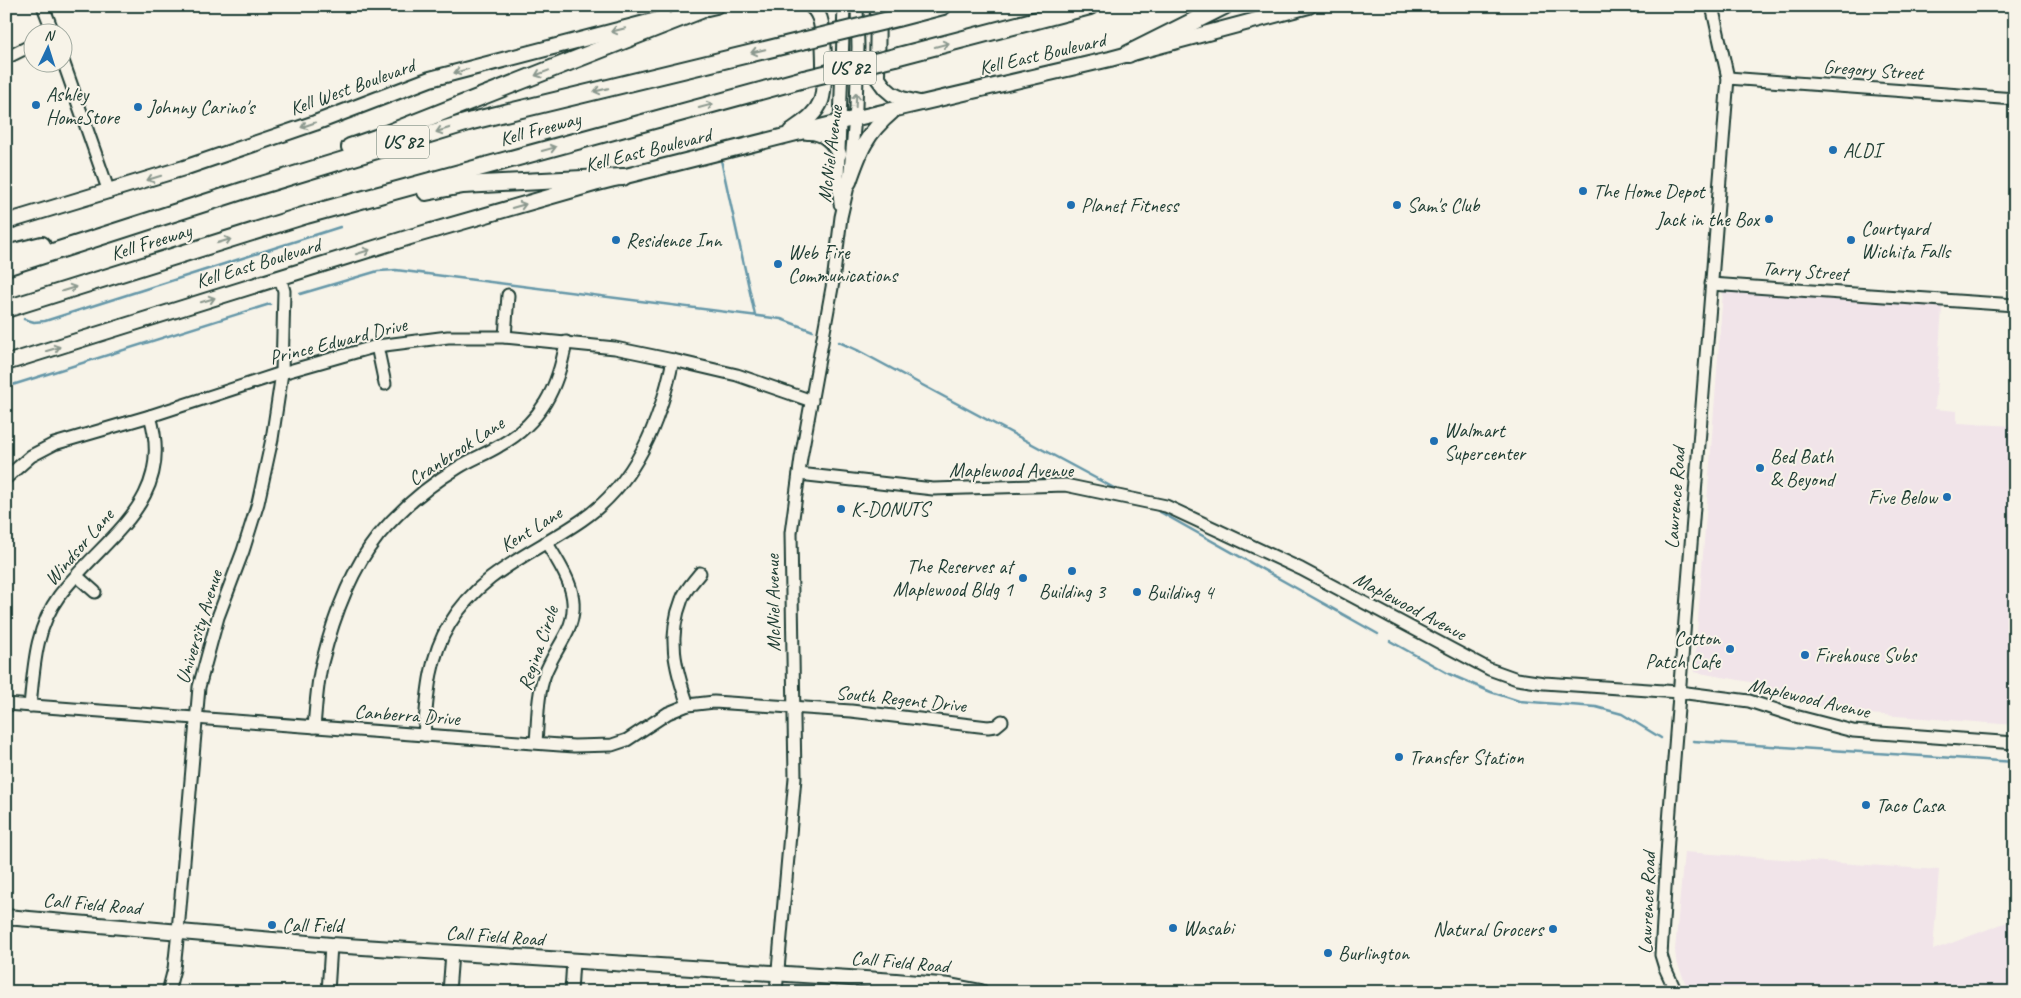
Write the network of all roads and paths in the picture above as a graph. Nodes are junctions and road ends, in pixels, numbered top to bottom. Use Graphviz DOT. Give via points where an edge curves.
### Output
graph roads {
  1 [pos="43,6"];
  2 [pos="811,6"];
  3 [pos="844,6"];
  4 [pos="857,6"];
  5 [pos="878,6"];
  6 [pos="943,6"];
  7 [pos="1090,6"];
  8 [pos="1224,6"];
  9 [pos="1309,6"];
  10 [pos="1712,6"];
  11 [pos="709,8"];
  12 [pos="49,22"];
  13 [pos="22,51"];
  14 [pos="1128,54"];
  15 [pos="6,58"];
  16 [pos="67,72"];
  17 [pos="1728,78"];
  18 [pos="2015,99"];
  19 [pos="921,104"];
  20 [pos="894,110"];
  21 [pos="855,119"];
  22 [pos="840,122"];
  23 [pos="801,132"];
  24 [pos="782,137"];
  25 [pos="839,154"];
  26 [pos="623,177"];
  27 [pos="849,182"];
  28 [pos="268,184"];
  29 [pos="109,192"];
  30 [pos="242,192"];
  31 [pos="306,215"];
  32 [pos="840,217"];
  33 [pos="6,222"];
  34 [pos="6,254"];
  35 [pos="6,267"];
  36 [pos="280,277"];
  37 [pos="1711,284"];
  38 [pos="508,295"];
  39 [pos="2015,305"];
  40 [pos="6,309"];
  41 [pos="505,337"];
  42 [pos="566,342"];
  43 [pos="377,346"];
  44 [pos="674,360"];
  45 [pos="6,364"];
  46 [pos="282,373"];
  47 [pos="386,384"];
  48 [pos="812,401"];
  49 [pos="150,416"];
  50 [pos="799,474"];
  51 [pos="6,478"];
  52 [pos="546,542"];
  53 [pos="700,573"];
  54 [pos="77,576"];
  55 [pos="96,592"];
  56 [pos="1679,692"];
  57 [pos="6,704"];
  58 [pos="688,705"];
  59 [pos="30,706"];
  60 [pos="795,707"];
  61 [pos="195,719"];
  62 [pos="1002,721"];
  63 [pos="314,727"];
  64 [pos="424,735"];
  65 [pos="536,742"];
  66 [pos="2015,743"];
  67 [pos="6,917"];
  68 [pos="178,931"];
  69 [pos="332,945"];
  70 [pos="452,953"];
  71 [pos="573,961"];
  72 [pos="778,973"];
  73 [pos="896,986"];
  74 [pos="168,992"];
  75 [pos="328,992"];
  76 [pos="449,992"];
  77 [pos="571,992"];
  78 [pos="776,992"];
  79 [pos="981,992"];
  80 [pos="1676,992"];
  1 -- 12 [label="street"];
  2 -- 24 [label="main road" via="821,21 822,100 813,116"];
  3 -- 22 [label="street, McNiel Avenue"];
  21 -- 4 [label="street, McNiel Avenue, one-way"];
  5 -- 19 [label="main road" via="877,77 892,94"];
  6 -- 28 [label="highway, Kell Freeway / US 82, one-way, bridge" via="472,121"];
  31 -- 7 [label="highway, Kell Freeway / US 82, one-way, bridge" via="804,79"];
  8 -- 14 [label="highway"];
  9 -- 14 [label="main road, Kell East Boulevard"];
  10 -- 17 [label="street, Lawrence Road"];
  11 -- 28 [label="highway, one-way" via="334,152"];
  11 -- 29 [label="main road, Kell West Boulevard, one-way" via="430,79 280,135"];
  13 -- 15 [label="street"];
  14 -- 19 [label="main road, Kell East Boulevard"];
  16 -- 29 [label="street"];
  17 -- 18 [label="street, Gregory Street"];
  17 -- 37 [label="street, Lawrence Road"];
  19 -- 20 [label="main road, Kell East Boulevard"];
  20 -- 21 [label="main road, Kell East Boulevard"];
  20 -- 27 [label="main road" via="875,126 861,148"];
  21 -- 22 [label="main road, Kell East Boulevard"];
  21 -- 27 [label="street, McNiel Avenue"];
  22 -- 23 [label="main road, Kell East Boulevard"];
  22 -- 25 [label="street, McNiel Avenue"];
  23 -- 24 [label="main road, Kell East Boulevard"];
  23 -- 25 [label="main road" via="811,131 828,138"];
  24 -- 26 [label="main road, Kell East Boulevard"];
  25 -- 32 [label="street, McNiel Avenue"];
  26 -- 31 [label="highway" via="463,185"];
  36 -- 26 [label="main road, Kell East Boulevard, one-way"];
  27 -- 32 [label="street, McNiel Avenue"];
  28 -- 30 [label="highway, Kell Freeway / US 82"];
  29 -- 33 [label="main road, Kell West Boulevard"];
  30 -- 34 [label="highway" via="159,209"];
  30 -- 35 [label="highway, Kell Freeway / US 82"];
  40 -- 31 [label="highway, Kell Freeway / US 82, one-way"];
  32 -- 48 [label="street, McNiel Avenue" via="833,282"];
  45 -- 36 [label="main road, Kell East Boulevard, one-way"];
  36 -- 46 [label="street, University Avenue" via="284,291"];
  37 -- 39 [label="street, Tarry Street"];
  37 -- 56 [label="street, Lawrence Road"];
  38 -- 41 [label="street"];
  41 -- 42 [label="street, Prince Edward Drive"];
  41 -- 43 [label="street, Prince Edward Drive" via="448,337"];
  42 -- 44 [label="street, Prince Edward Drive"];
  42 -- 63 [label="street, Cranbrook Lane" via="554,390 522,431 460,467 408,504 378,536 361,561 338,609 321,664"];
  43 -- 46 [label="street, Prince Edward Drive"];
  43 -- 47 [label="street"];
  44 -- 48 [label="street, Prince Edward Drive" via="737,375"];
  44 -- 52 [label="street, Kent Lane" via="656,424 630,471 607,500"];
  46 -- 49 [label="street, Prince Edward Drive"];
  46 -- 61 [label="street, University Avenue" via="258,504 218,617 199,687"];
  48 -- 50 [label="street, McNiel Avenue"];
  49 -- 51 [label="street, Prince Edward Drive" via="54,444 31,456"];
  49 -- 54 [label="street, Windsor Lane" via="156,452 151,482 136,511"];
  50 -- 56 [label="street, Maplewood Avenue" via="933,489 1065,485 1166,506 1301,570 1489,669 1517,679"];
  50 -- 60 [label="street, McNiel Avenue" via="790,554"];
  52 -- 64 [label="street, Kent Lane" via="493,574 472,593 448,625 434,656"];
  52 -- 65 [label="street, Regina Circle" via="567,576 574,596 568,629 544,675"];
  53 -- 58 [label="street" via="682,597 674,628 677,672"];
  54 -- 55 [label="street"];
  54 -- 59 [label="street, Windsor Lane" via="59,597 42,626"];
  56 -- 66 [label="street, Maplewood Avenue" via="1749,701 1853,731"];
  56 -- 80 [label="street, Lawrence Road" via="1661,955"];
  57 -- 59 [label="street, Canberra Drive"];
  58 -- 60 [label="street, Canberra Drive" via="714,702"];
  58 -- 65 [label="street, Canberra Drive" via="668,713 627,740 612,745"];
  59 -- 61 [label="street, Canberra Drive"];
  60 -- 62 [label="street, South Regent Drive" via="988,727"];
  60 -- 72 [label="street, McNiel Avenue" via="794,798"];
  61 -- 63 [label="street, Canberra Drive"];
  61 -- 68 [label="street, University Avenue"];
  63 -- 64 [label="street, Canberra Drive"];
  64 -- 65 [label="street, Canberra Drive"];
  67 -- 68 [label="main road, Call Field Road"];
  68 -- 69 [label="main road, Call Field Road"];
  68 -- 74 [label="street, University Avenue"];
  69 -- 70 [label="main road, Call Field Road"];
  69 -- 75 [label="street"];
  70 -- 71 [label="main road, Call Field Road"];
  70 -- 76 [label="street"];
  71 -- 72 [label="main road, Call Field Road"];
  71 -- 77 [label="street"];
  72 -- 73 [label="main road, Call Field Road"];
  72 -- 78 [label="street, McNiel Avenue"];
  73 -- 79 [label="main road, Call Field Road" via="950,986"];
}
